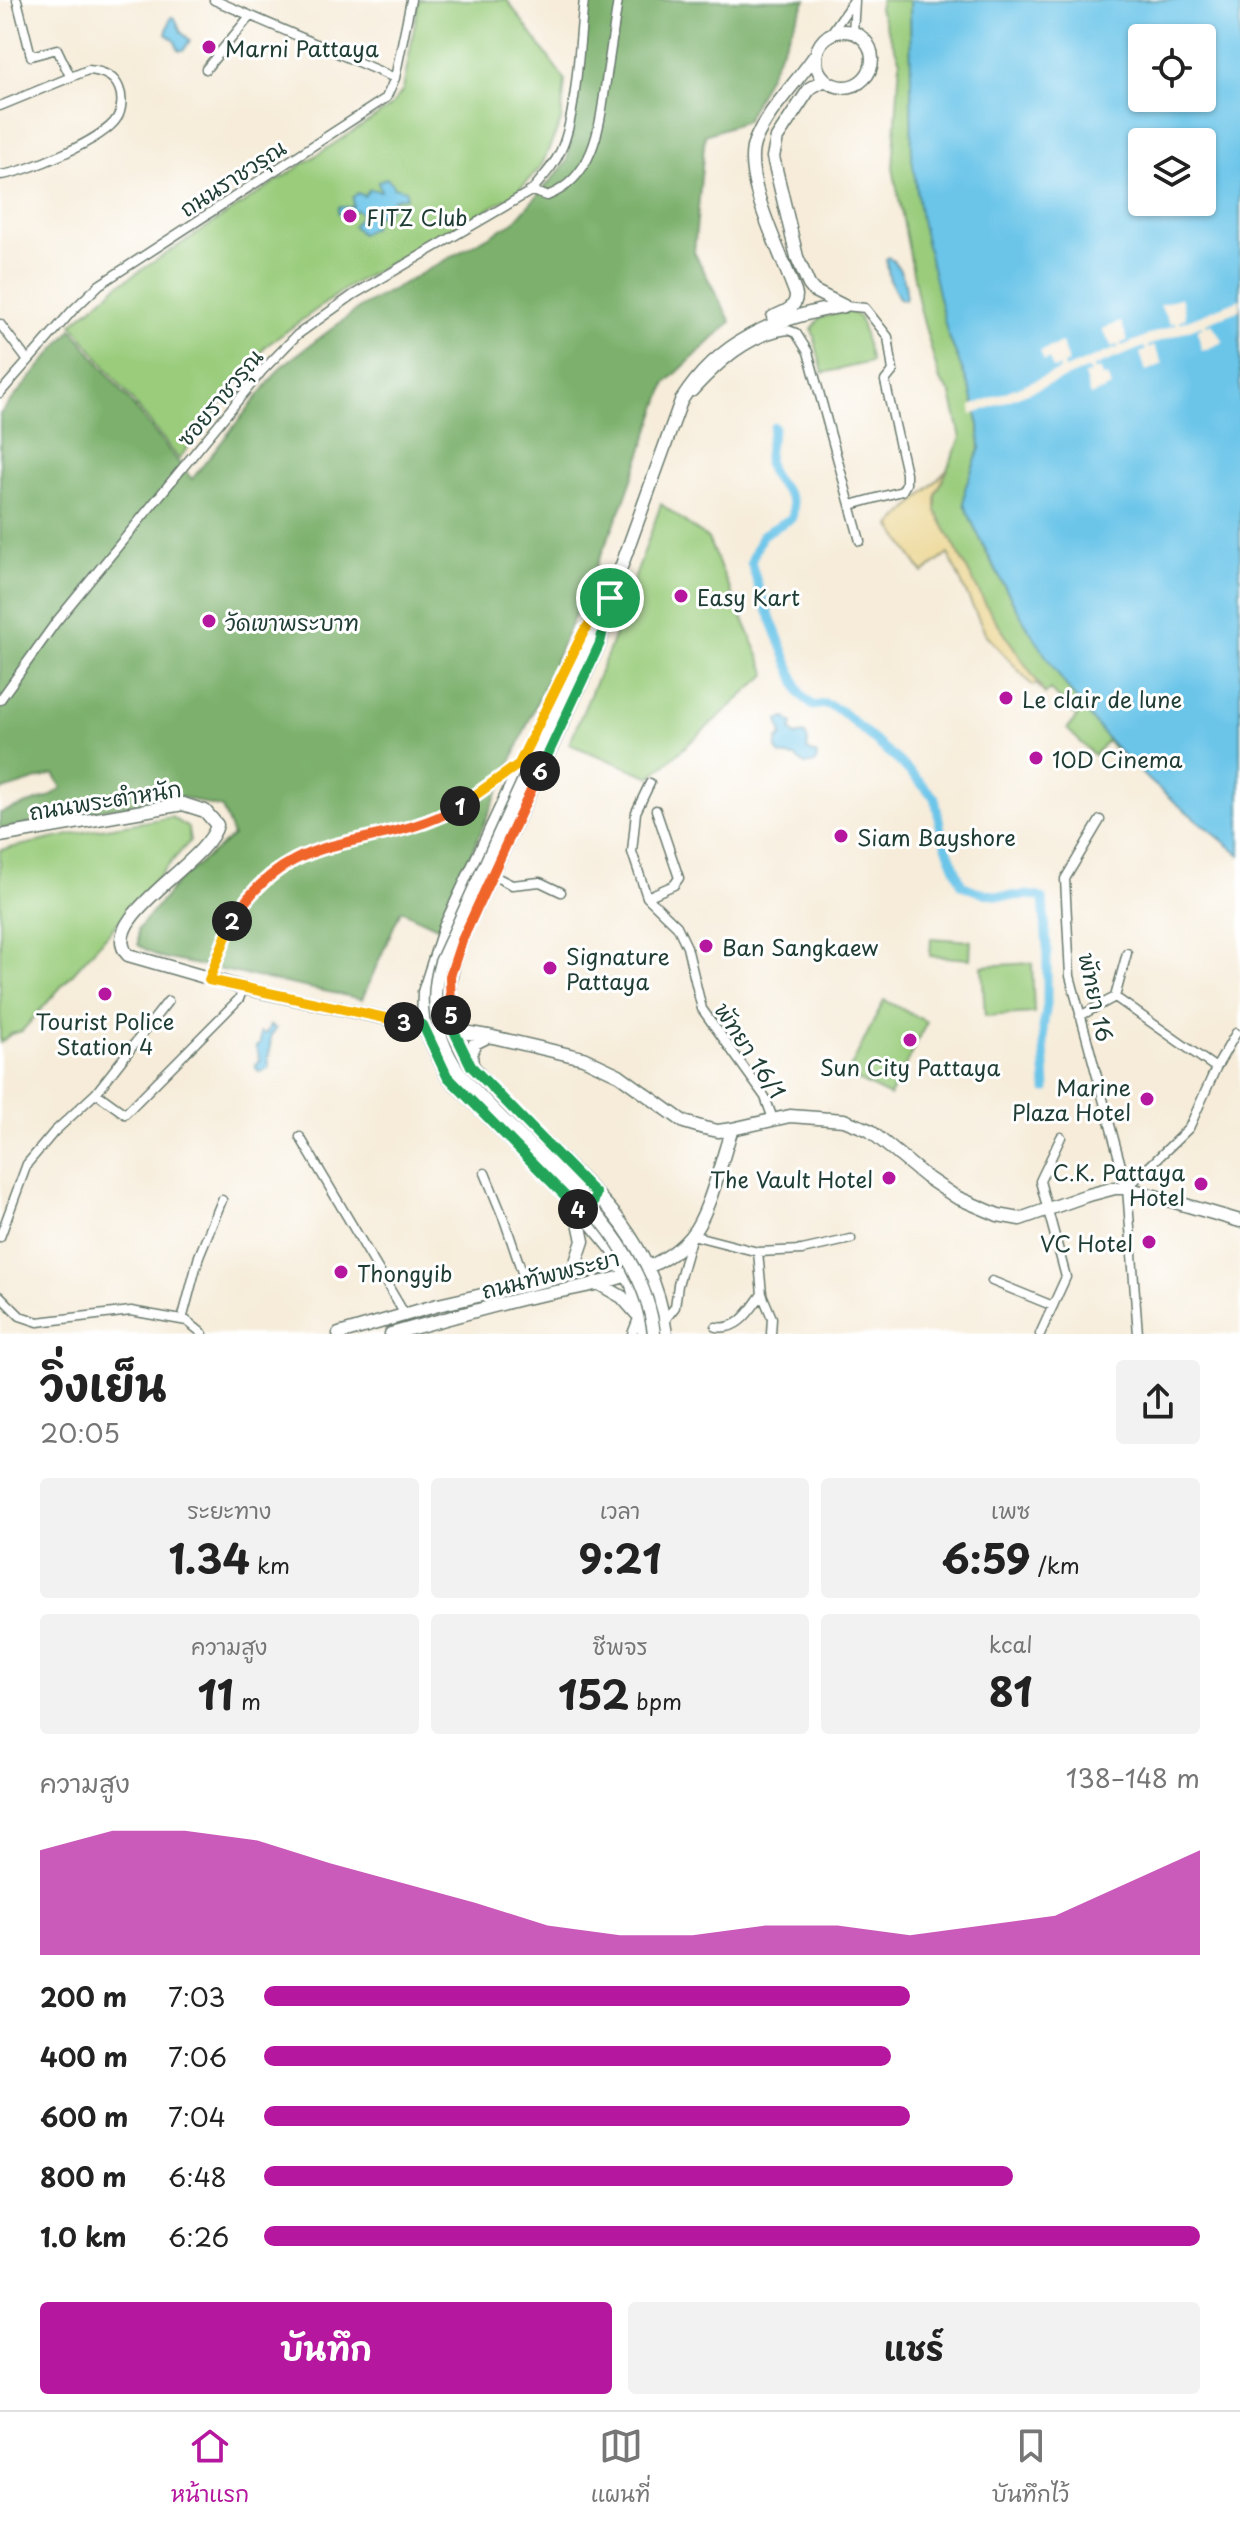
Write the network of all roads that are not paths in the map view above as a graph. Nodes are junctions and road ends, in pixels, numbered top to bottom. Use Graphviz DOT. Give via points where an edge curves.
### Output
graph roads {
  1 [pos="17,0"];
  2 [pos="214,0"];
  3 [pos="411,0"];
  4 [pos="584,0"];
  5 [pos="618,0"];
  6 [pos="854,0"];
  7 [pos="250,16"];
  8 [pos="853,33"];
  9 [pos="829,36"];
  10 [pos="816,54"];
  11 [pos="206,69"];
  12 [pos="70,76"];
  13 [pos="395,78"];
  14 [pos="825,80"];
  15 [pos="0,106"];
  16 [pos="0,175"];
  17 [pos="531,191"];
  18 [pos="844,306"];
  19 [pos="0,324"];
  20 [pos="28,361"];
  21 [pos="0,393"];
  22 [pos="676,415"];
  23 [pos="851,505"];
  24 [pos="860,541"];
  25 [pos="610,598"];
  26 [pos="0,700"];
  27 [pos="519,764"];
  28 [pos="650,783"];
  29 [pos="656,810"];
  30 [pos="1100,820"];
  31 [pos="0,836"];
  32 [pos="492,875"];
  33 [pos="561,892"];
  34 [pos="647,897"];
  35 [pos="443,933"];
  36 [pos="462,940"];
  37 [pos="1127,953"];
  38 [pos="209,980"];
  39 [pos="243,988"];
  40 [pos="1115,997"];
  41 [pos="168,1001"];
  42 [pos="1080,1016"];
  43 [pos="423,1025"];
  44 [pos="453,1029"];
  45 [pos="1236,1033"];
  46 [pos="489,1036"];
  47 [pos="1216,1068"];
  48 [pos="473,1069"];
  49 [pos="486,1085"];
  50 [pos="96,1093"];
  51 [pos="469,1098"];
  52 [pos="773,1119"];
  53 [pos="732,1129"];
  54 [pos="300,1137"];
  55 [pos="1061,1137"];
  56 [pos="485,1173"];
  57 [pos="1127,1188"];
  58 [pos="596,1194"];
  59 [pos="222,1200"];
  60 [pos="578,1208"];
  61 [pos="1047,1209"];
  62 [pos="1240,1221"];
  63 [pos="692,1235"];
  64 [pos="0,1237"];
  65 [pos="851,1239"];
  66 [pos="758,1252"];
  67 [pos="645,1263"];
  68 [pos="624,1270"];
  69 [pos="572,1274"];
  70 [pos="992,1281"];
  71 [pos="596,1282"];
  72 [pos="536,1287"];
  73 [pos="762,1294"];
  74 [pos="0,1296"];
  75 [pos="1053,1306"];
  76 [pos="404,1313"];
  77 [pos="640,1316"];
  78 [pos="182,1320"];
  79 [pos="665,1327"];
  80 [pos="716,1327"];
  81 [pos="203,1334"];
  82 [pos="339,1334"];
  83 [pos="391,1334"];
  84 [pos="632,1334"];
  85 [pos="644,1334"];
  86 [pos="654,1334"];
  87 [pos="771,1334"];
  88 [pos="1040,1334"];
  89 [pos="1138,1334"];
  1 -- 12 [label="street" via="31,56 57,49"];
  2 -- 7 [label="street"];
  3 -- 13 [label="street, ถนนราชวรุณ"];
  4 -- 17 [label="street" via="566,137 552,167"];
  5 -- 17 [label="street" via="598,136 583,169 565,188 547,196"];
  6 -- 8 [label="street"];
  6 -- 9 [label="street"];
  7 -- 11 [label="street"];
  7 -- 13 [label="street"];
  8 -- 9 [label="main road"];
  8 -- 14 [label="main road" via="870,51 866,76 850,87"];
  9 -- 10 [label="main road"];
  10 -- 14 [label="main road"];
  10 -- 22 [label="main road" via="757,137 751,157 753,180 796,303 706,356 679,387"];
  12 -- 15 [label="street"];
  12 -- 16 [label="street" via="99,71 116,82 122,100 117,118 101,135 23,171"];
  13 -- 20 [label="street, ถนนราชวรุณ" via="386,98 99,285"];
  14 -- 18 [label="main road" via="810,88 777,138 773,157 809,285"];
  17 -- 26 [label="street, ซอยราชวรุณ" via="353,295 297,335 56,622"];
  18 -- 22 [label="main road" via="811,311 735,343 699,373"];
  18 -- 23 [label="street" via="865,308 888,337 893,371 885,381 906,473 902,491"];
  19 -- 20 [label="street"];
  20 -- 21 [label="street, ถนนราชวรุณ"];
  22 -- 23 [label="street" via="737,350 768,334 796,333 808,352"];
  22 -- 25 [label="main road"];
  23 -- 24 [label="street"];
  25 -- 27 [label="main road" via="584,631"];
  25 -- 32 [label="main road" via="600,643"];
  25 -- 86 [label="main road, bridge" via="441,962 435,1012 443,1045 459,1072 623,1248 640,1278"];
  27 -- 35 [label="main road"];
  27 -- 38 [label="street" via="475,798 421,825 296,857 246,901 224,938"];
  28 -- 34 [label="street, พัทยา 16/1" via="636,812 632,852"];
  29 -- 34 [label="street" via="679,878"];
  30 -- 42 [label="street, พัทยา 16" via="1065,879 1070,976"];
  31 -- 38 [label="main road, ถนนพระตำหนัก" via="183,804 211,815 217,825 212,840 139,909 123,929 121,941 128,955"];
  32 -- 33 [label="street" via="512,885 544,883"];
  32 -- 36 [label="main road"];
  34 -- 52 [label="street, พัทยา 16/1" via="677,926 702,1009 765,1097"];
  35 -- 36 [label="main road" via="451,941"];
  35 -- 43 [label="main road" via="424,992"];
  36 -- 44 [label="main road" via="448,995"];
  37 -- 40 [label="street"];
  38 -- 39 [label="main road, ถนนพระตำหนัก"];
  39 -- 43 [label="main road, ถนนพระตำหนัก"];
  39 -- 50 [label="street" via="239,999 125,1114"];
  40 -- 42 [label="street"];
  40 -- 47 [label="street"];
  41 -- 50 [label="street"];
  42 -- 57 [label="street, พัทยา 16"];
  43 -- 44 [label="main road, ถนนพระตำหนัก"];
  43 -- 51 [label="main road" via="447,1076"];
  44 -- 46 [label="main road, ถนนพระตำหนัก"];
  44 -- 48 [label="main road"];
  45 -- 47 [label="street"];
  46 -- 48 [label="main road" via="475,1043"];
  46 -- 53 [label="main road, ถนนพระตำหนัก" via="600,1064 684,1122"];
  47 -- 57 [label="street" via="1189,1128"];
  48 -- 49 [label="main road"];
  49 -- 51 [label="main road" via="476,1082"];
  49 -- 58 [label="main road"];
  50 -- 64 [label="street" via="27,1164"];
  51 -- 60 [label="main road"];
  52 -- 53 [label="main road"];
  52 -- 61 [label="main road" via="844,1120 869,1130 926,1177 971,1204 1020,1219"];
  53 -- 63 [label="main road, ถนนทัพพระยา"];
  54 -- 76 [label="street"];
  55 -- 61 [label="street" via="1040,1181"];
  56 -- 72 [label="street"];
  57 -- 61 [label="main road"];
  57 -- 62 [label="main road"];
  57 -- 89 [label="street, พัทยา 16"];
  58 -- 60 [label="main road" via="592,1207"];
  58 -- 67 [label="main road"];
  59 -- 78 [label="street" via="199,1256"];
  60 -- 68 [label="main road"];
  60 -- 69 [label="main road" via="583,1241"];
  61 -- 75 [label="street" via="1066,1268"];
  63 -- 66 [label="street"];
  63 -- 67 [label="main road, ถนนทัพพระยา" via="682,1246"];
  63 -- 79 [label="street"];
  65 -- 66 [label="street" via="802,1250"];
  66 -- 73 [label="street"];
  67 -- 68 [label="main road, ถนนทัพพระยา"];
  67 -- 79 [label="main road" via="660,1297"];
  68 -- 69 [label="main road, ถนนทัพพระยา"];
  68 -- 71 [label="main road, ถนนทัพพระยา"];
  68 -- 77 [label="main road"];
  69 -- 72 [label="main road, ถนนทัพพระยา"];
  70 -- 75 [label="street"];
  71 -- 72 [label="main road, ถนนทัพพระยา"];
  71 -- 77 [label="main road" via="622,1297"];
  72 -- 76 [label="main road, ถนนทัพพระยา"];
  72 -- 83 [label="main road, ถนนทัพพระยา"];
  73 -- 80 [label="street" via="737,1325"];
  73 -- 87 [label="street" via="772,1318"];
  74 -- 78 [label="street" via="20,1316 38,1322 131,1311"];
  75 -- 88 [label="street"];
  76 -- 82 [label="main road, ถนนทัพพระยา"];
  77 -- 84 [label="street"];
  77 -- 85 [label="main road"];
  78 -- 81 [label="street"];
}
